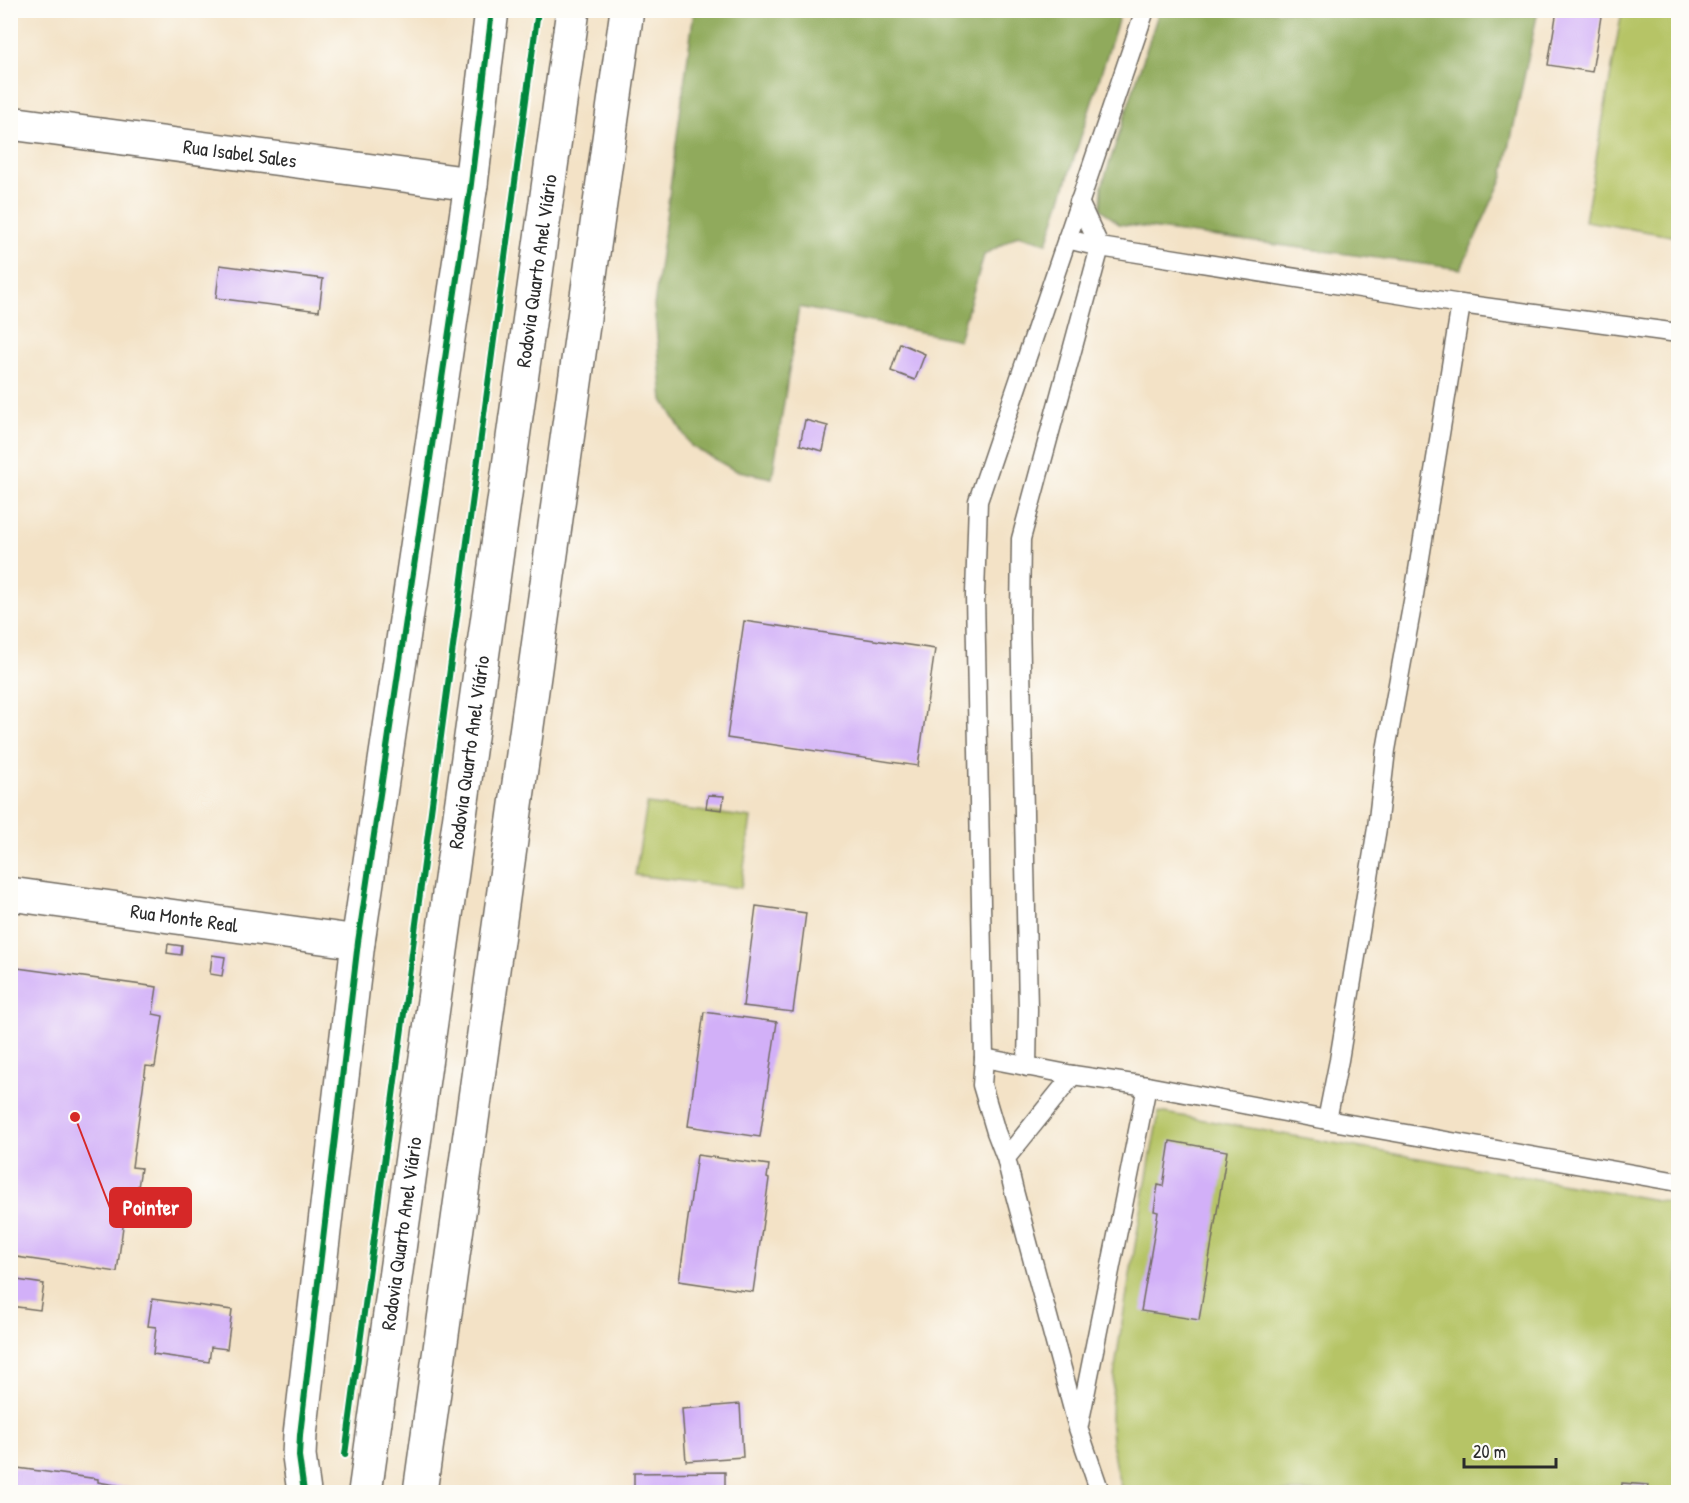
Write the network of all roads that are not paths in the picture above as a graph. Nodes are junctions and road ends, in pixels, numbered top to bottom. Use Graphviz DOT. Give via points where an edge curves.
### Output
graph roads {
  1 [pos="492,10"];
  2 [pos="573,10"];
  3 [pos="627,10"];
  4 [pos="1145,10"];
  5 [pos="10,123"];
  6 [pos="471,184"];
  7 [pos="1079,202"];
  8 [pos="1067,239"];
  9 [pos="1100,247"];
  10 [pos="1461,304"];
  11 [pos="1678,333"];
  12 [pos="10,894"];
  13 [pos="358,942"];
  14 [pos="984,1058"];
  15 [pos="1027,1067"];
  16 [pos="1073,1075"];
  17 [pos="1147,1086"];
  18 [pos="1327,1120"];
  19 [pos="1006,1158"];
  20 [pos="1678,1182"];
  21 [pos="1078,1428"];
  22 [pos="304,1492"];
  23 [pos="365,1492"];
  24 [pos="420,1492"];
  25 [pos="1100,1492"];
  1 -- 6 [label="main road"];
  2 -- 23 [label="main road, Rodovia Quarto Anel Viário"];
  3 -- 24 [label="main road"];
  4 -- 7 [label="lane"];
  5 -- 6 [label="main road, Rua Isabel Sales"];
  6 -- 13 [label="main road"];
  7 -- 8 [label="lane"];
  7 -- 9 [label="lane"];
  8 -- 9 [label="lane"];
  8 -- 14 [label="lane" via="978,501 975,595"];
  9 -- 10 [label="lane"];
  9 -- 15 [label="lane" via="1021,539"];
  10 -- 11 [label="lane"];
  10 -- 18 [label="lane"];
  12 -- 13 [label="main road, Rua Monte Real"];
  13 -- 22 [label="main road" via="300,1435"];
  14 -- 15 [label="lane"];
  14 -- 19 [label="lane" via="982,1085"];
  15 -- 16 [label="lane"];
  16 -- 17 [label="lane"];
  16 -- 19 [label="lane"];
  17 -- 18 [label="lane"];
  17 -- 21 [label="lane"];
  18 -- 20 [label="lane"];
  19 -- 21 [label="lane"];
  21 -- 25 [label="lane"];
}
